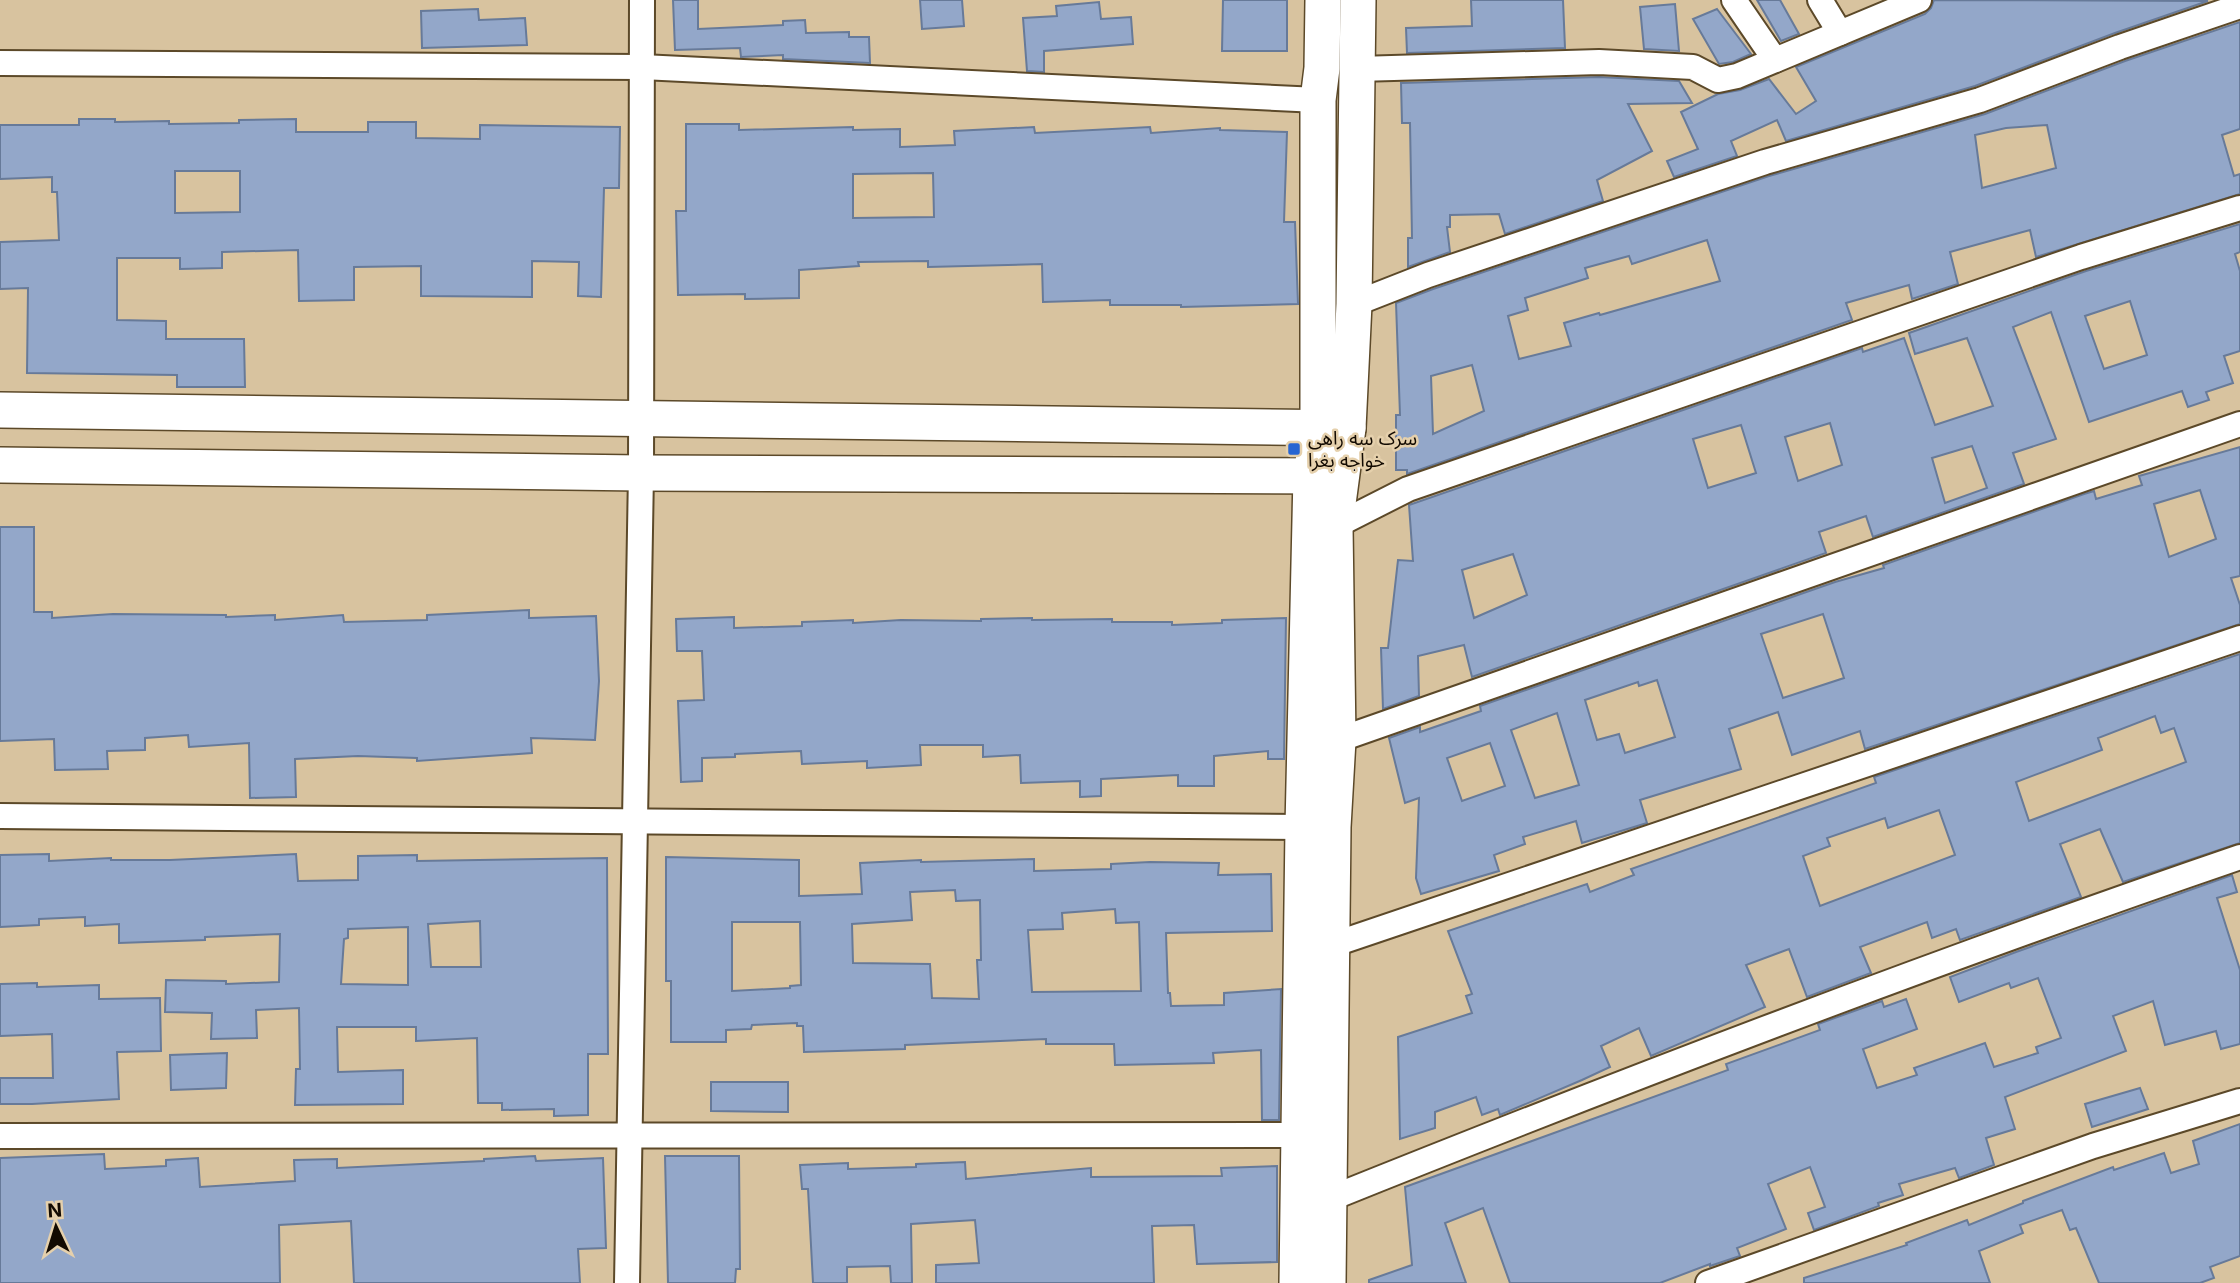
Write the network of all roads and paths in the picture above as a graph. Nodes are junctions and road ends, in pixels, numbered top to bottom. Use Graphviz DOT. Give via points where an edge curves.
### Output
graph roads {
  1 [pos="642,0"];
  2 [pos="1323,0"];
  3 [pos="1358,0"];
  4 [pos="1734,0"];
  5 [pos="1820,0"];
  6 [pos="1919,0"];
  7 [pos="2232,6"];
  8 [pos="1840,33"];
  9 [pos="1775,60"];
  10 [pos="0,63"];
  11 [pos="642,66"];
  12 [pos="1358,69"];
  13 [pos="1318,100"];
  14 [pos="2240,208"];
  15 [pos="1354,304"];
  16 [pos="0,410"];
  17 [pos="641,419"];
  18 [pos="2240,424"];
  19 [pos="1333,428"];
  20 [pos="0,466"];
  21 [pos="640,474"];
  22 [pos="1326,476"];
  23 [pos="1335,526"];
  24 [pos="2240,638"];
  25 [pos="1338,740"];
  26 [pos="0,816"];
  27 [pos="635,820"];
  28 [pos="1303,827"];
  29 [pos="2240,857"];
  30 [pos="1332,945"];
  31 [pos="2240,1101"];
  32 [pos="630,1134"];
  33 [pos="1300,1135"];
  34 [pos="0,1136"];
  35 [pos="1329,1199"];
  36 [pos="627,1283"];
  37 [pos="1297,1283"];
  38 [pos="1328,1283"];
  39 [pos="1708,1283"];
  1 -- 11 [label="street"];
  2 -- 13 [label="main road"];
  3 -- 12 [label="main road"];
  4 -- 9 [label="street"];
  5 -- 8 [label="street"];
  6 -- 8 [label="street"];
  7 -- 15 [label="street" via="1980,100 1765,162"];
  8 -- 9 [label="street"];
  9 -- 12 [label="street" via="1718,80 1693,67 1599,62"];
  10 -- 11 [label="street"];
  11 -- 13 [label="street"];
  11 -- 17 [label="street"];
  12 -- 15 [label="main road"];
  13 -- 19 [label="main road"];
  14 -- 23 [label="street" via="2068,262 1408,488"];
  15 -- 19 [label="main road"];
  16 -- 17 [label="main road"];
  17 -- 19 [label="main road"];
  17 -- 21 [label="street"];
  18 -- 25 [label="street"];
  19 -- 22 [label="main road"];
  20 -- 21 [label="main road"];
  21 -- 22 [label="main road"];
  21 -- 27 [label="street"];
  22 -- 23 [label="main road"];
  22 -- 28 [label="main road"];
  23 -- 25 [label="main road"];
  24 -- 30 [label="street"];
  25 -- 30 [label="main road"];
  26 -- 27 [label="street"];
  27 -- 28 [label="street"];
  27 -- 32 [label="street"];
  28 -- 33 [label="main road"];
  29 -- 35 [label="street" via="1598,1091"];
  30 -- 35 [label="main road"];
  31 -- 39 [label="street" via="2093,1146"];
  32 -- 33 [label="street"];
  32 -- 34 [label="street"];
  32 -- 36 [label="street"];
  33 -- 37 [label="main road"];
  35 -- 38 [label="main road"];
}
